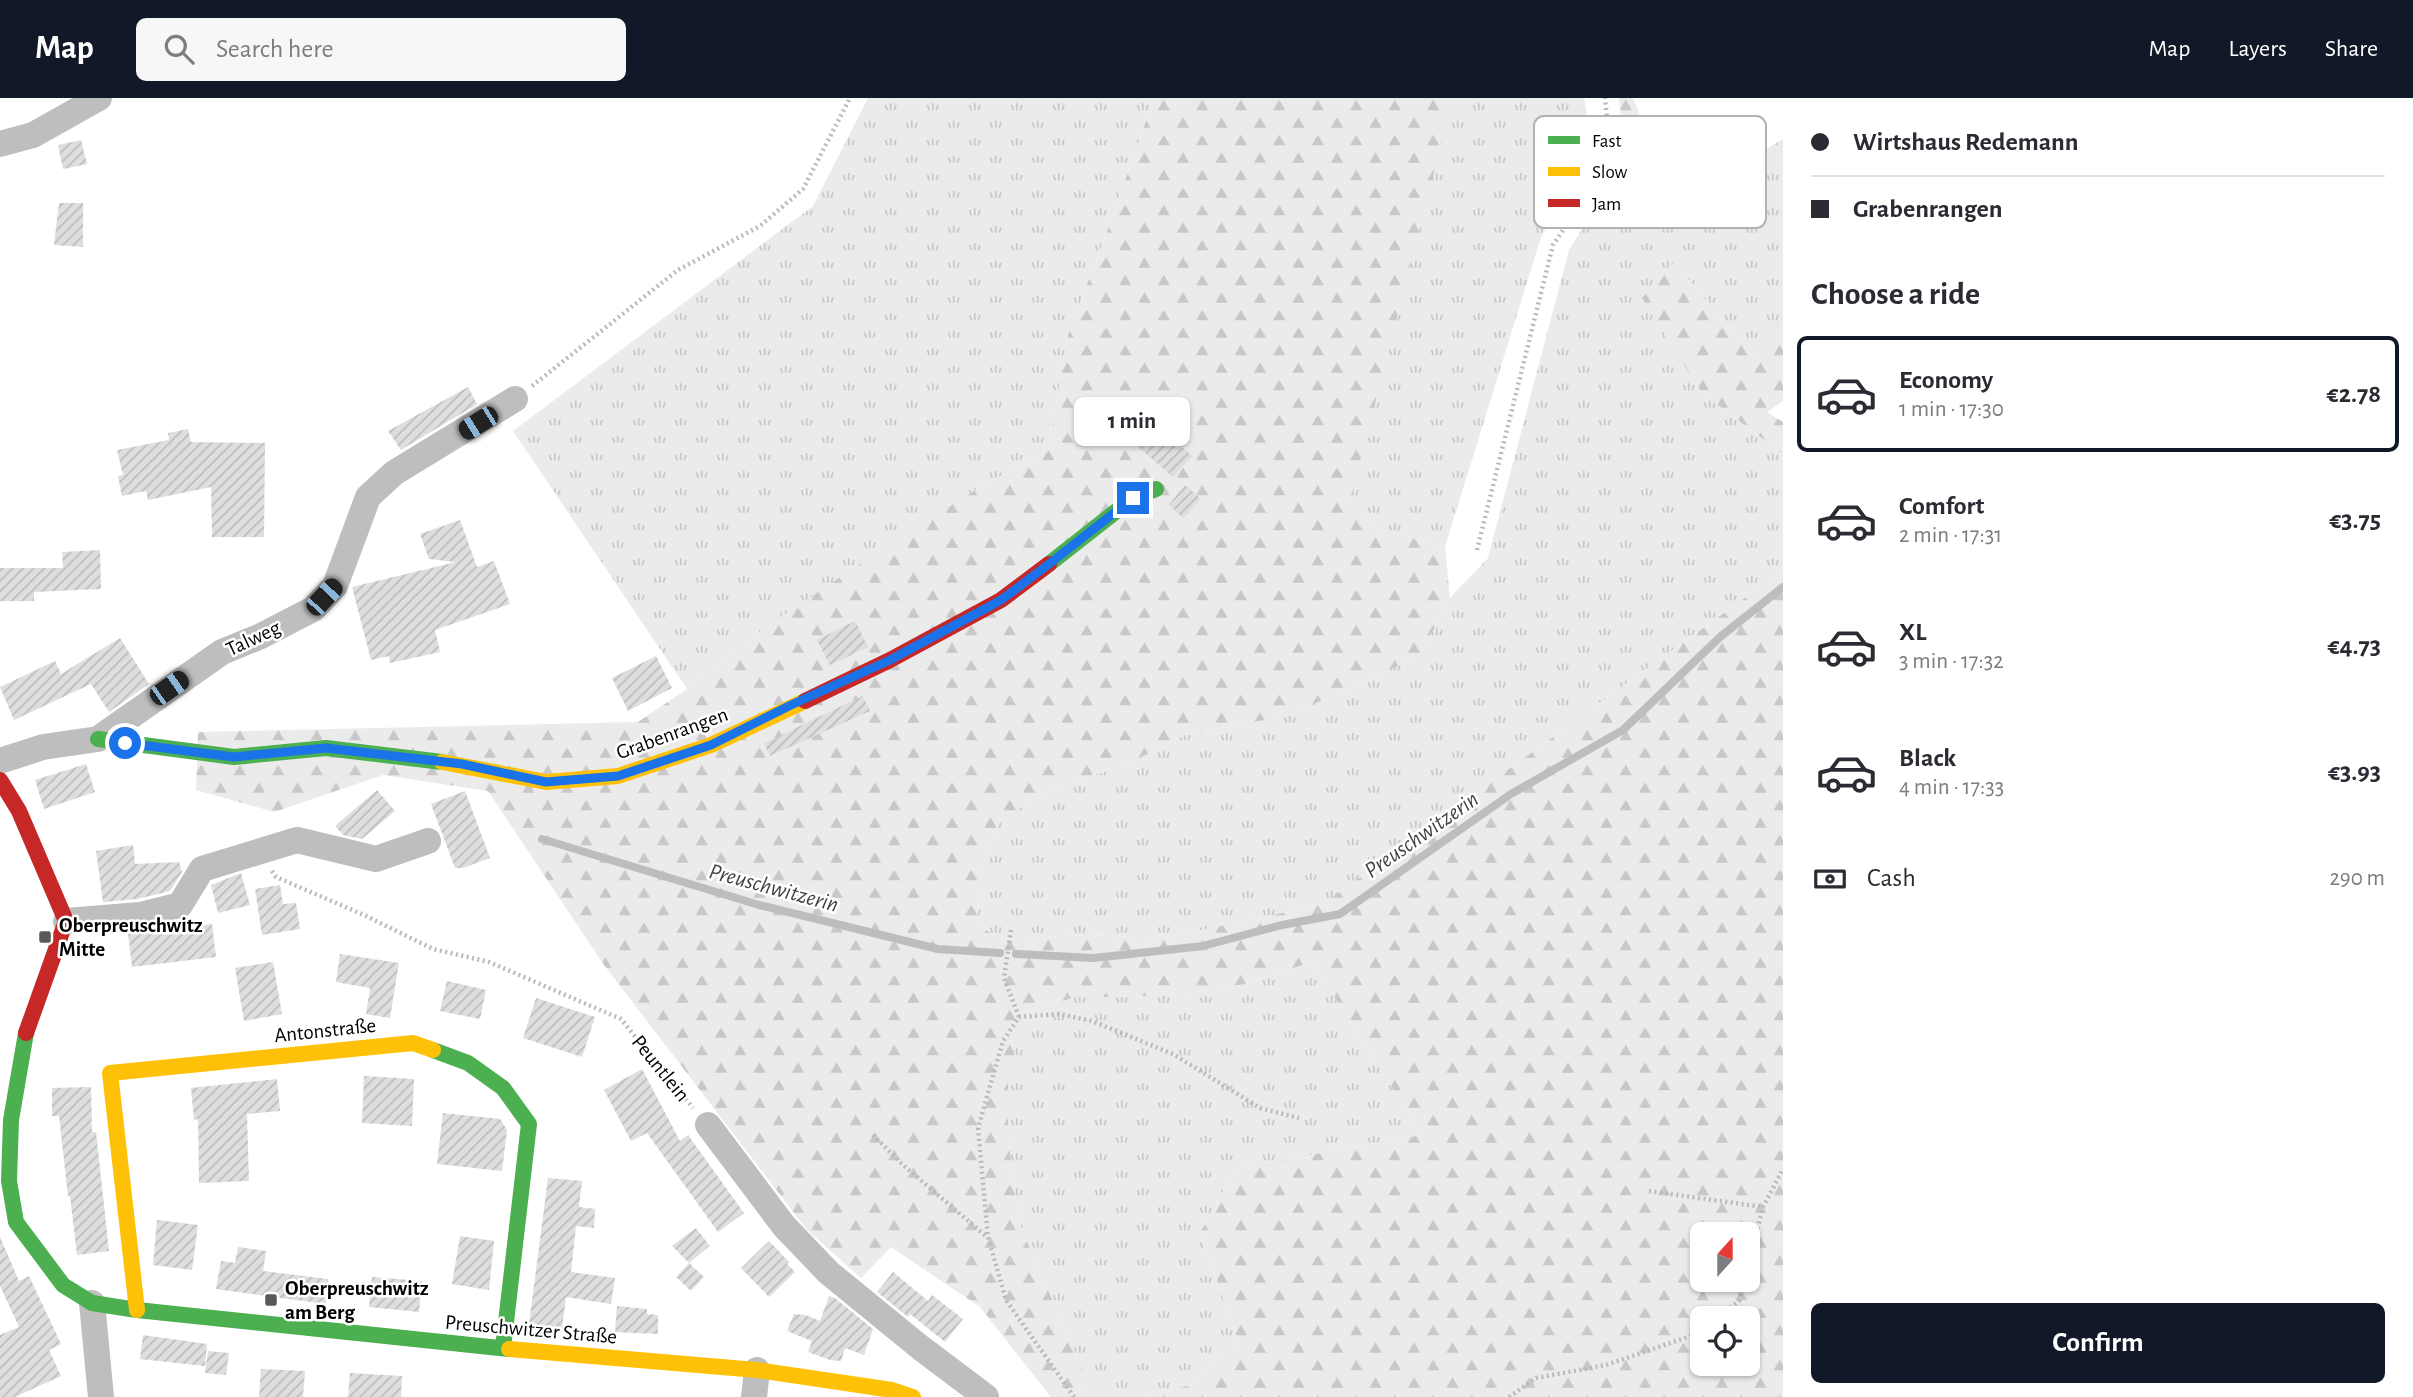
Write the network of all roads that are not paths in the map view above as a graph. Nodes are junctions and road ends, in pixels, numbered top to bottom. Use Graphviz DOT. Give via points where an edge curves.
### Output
graph roads {
  1 [pos="99,98"];
  2 [pos="0,144"];
  3 [pos="515,399"];
  4 [pos="1156,489"];
  5 [pos="98,739"];
  6 [pos="0,761"];
  7 [pos="0,780"];
  8 [pos="428,841"];
  9 [pos="66,921"];
  10 [pos="708,1125"];
  11 [pos="4,1183"];
  12 [pos="92,1303"];
  13 [pos="136,1310"];
  14 [pos="503,1348"];
  15 [pos="757,1370"];
  16 [pos="101,1397"];
  17 [pos="754,1397"];
  18 [pos="913,1397"];
  19 [pos="986,1397"];
  1 -- 2 [label="street" via="33,135"];
  3 -- 5 [label="street, Talweg" via="394,473 368,497 335,586 313,609 222,652"];
  4 -- 5 [label="street, Grabenrangen" via="1133,498 1001,600 890,660 711,745 618,776 546,782 462,764 326,748 234,757"];
  5 -- 6 [label="street, Talweg" via="43,747"];
  7 -- 9 [label="street" via="19,811"];
  8 -- 9 [label="street" via="376,859 297,840 202,869 180,905 140,915"];
  9 -- 11 [label="street, Preuschwitzer Straße" via="24,1038"];
  10 -- 19 [label="street" via="784,1226 821,1265"];
  11 -- 12 [label="street, Preuschwitzer Straße" via="16,1222 32,1245 63,1285"];
  12 -- 13 [label="street, Preuschwitzer Straße"];
  12 -- 16 [label="street"];
  13 -- 14 [label="street, Preuschwitzer Straße"];
  13 -- 14 [label="street, Antonstraße" via="110,1073 413,1043 468,1063 503,1088 529,1124"];
  14 -- 15 [label="street, Preuschwitzer Straße"];
  15 -- 17 [label="street"];
  15 -- 18 [label="street, Preuschwitzer Straße"];
}
